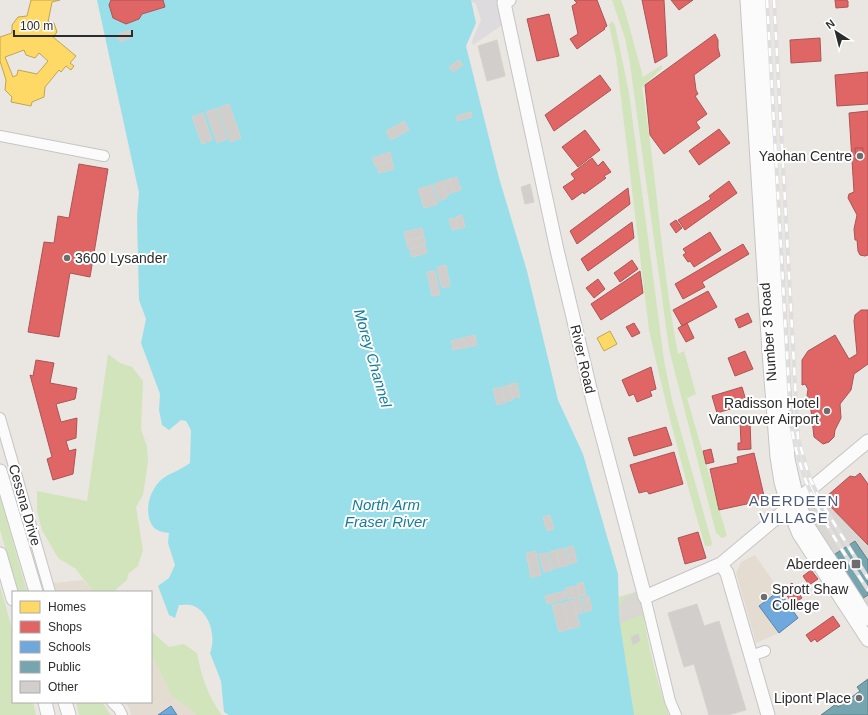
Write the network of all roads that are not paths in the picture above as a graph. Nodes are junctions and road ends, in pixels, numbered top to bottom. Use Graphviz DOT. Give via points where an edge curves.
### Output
graph roads {
  1 [pos="747,0"];
  2 [pos="760,0"];
  3 [pos="505,1"];
  4 [pos="759,83"];
  5 [pos="0,136"];
  6 [pos="104,156"];
  7 [pos="773,211"];
  8 [pos="760,212"];
  9 [pos="0,418"];
  10 [pos="868,441"];
  11 [pos="0,474"];
  12 [pos="792,503"];
  13 [pos="0,554"];
  14 [pos="724,568"];
  15 [pos="36,591"];
  16 [pos="50,591"];
  17 [pos="12,596"];
  18 [pos="645,597"];
  19 [pos="868,619"];
  20 [pos="868,640"];
  21 [pos="765,651"];
  22 [pos="751,656"];
  23 [pos="44,703"];
  24 [pos="65,703"];
  25 [pos="113,703"];
  26 [pos="48,715"];
  27 [pos="69,715"];
  28 [pos="122,715"];
  29 [pos="676,715"];
  30 [pos="768,715"];
  1 -- 4 [label="main road, Number 3 Road"];
  2 -- 4 [label="main road, Number 3 Road"];
  3 -- 18 [label="main road, River Road" via="557,250"];
  4 -- 7 [label="main road, Number 3 Road"];
  4 -- 8 [label="main road, Number 3 Road"];
  5 -- 6 [label="street"];
  7 -- 8 [label="main road"];
  7 -- 12 [label="main road, Number 3 Road"];
  8 -- 12 [label="main road, Number 3 Road" via="777,457"];
  9 -- 16 [label="street, Cessna Drive"];
  10 -- 12 [label="main road"];
  11 -- 15 [label="main road"];
  12 -- 14 [label="main road"];
  12 -- 19 [label="main road, Number 3 Road"];
  12 -- 20 [label="main road, Number 3 Road" via="795,527 807,549"];
  13 -- 17 [label="main road"];
  14 -- 18 [label="main road" via="706,572"];
  14 -- 22 [label="main road"];
  18 -- 29 [label="street, River Road" via="670,701"];
  21 -- 22 [label="street"];
  22 -- 30 [label="main road"];
  23 -- 26 [label="main road"];
  24 -- 27 [label="main road"];
  25 -- 28 [label="street"];
}
